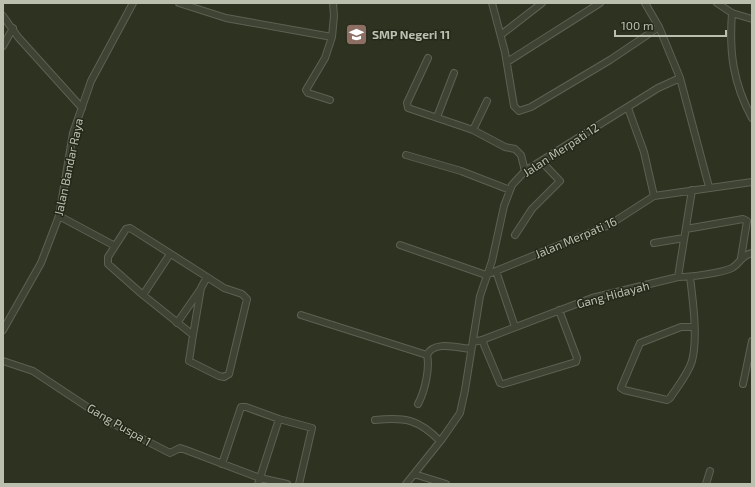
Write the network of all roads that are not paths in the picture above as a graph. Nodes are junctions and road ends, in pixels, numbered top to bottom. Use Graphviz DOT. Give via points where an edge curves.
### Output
graph roads {
  1 [pos="133,3"];
  2 [pos="179,3"];
  3 [pos="333,3"];
  4 [pos="492,3"];
  5 [pos="542,3"];
  6 [pos="600,3"];
  7 [pos="645,3"];
  8 [pos="717,3"];
  9 [pos="732,13"];
  10 [pos="3,16"];
  11 [pos="752,19"];
  12 [pos="13,28"];
  13 [pos="659,28"];
  14 [pos="502,34"];
  15 [pos="332,37"];
  16 [pos="3,46"];
  17 [pos="428,58"];
  18 [pos="508,62"];
  19 [pos="454,73"];
  20 [pos="680,78"];
  21 [pos="330,100"];
  22 [pos="487,101"];
  23 [pos="749,107"];
  24 [pos="82,108"];
  25 [pos="628,108"];
  26 [pos="437,117"];
  27 [pos="752,118"];
  28 [pos="473,130"];
  29 [pos="406,155"];
  30 [pos="541,161"];
  31 [pos="525,171"];
  32 [pos="752,182"];
  33 [pos="709,187"];
  34 [pos="510,190"];
  35 [pos="692,190"];
  36 [pos="654,196"];
  37 [pos="59,216"];
  38 [pos="686,229"];
  39 [pos="515,235"];
  40 [pos="684,238"];
  41 [pos="654,243"];
  42 [pos="400,245"];
  43 [pos="115,246"];
  44 [pos="752,253"];
  45 [pos="170,254"];
  46 [pos="741,258"];
  47 [pos="496,271"];
  48 [pos="486,274"];
  49 [pos="206,277"];
  50 [pos="678,277"];
  51 [pos="690,277"];
  52 [pos="201,288"];
  53 [pos="143,295"];
  54 [pos="559,310"];
  55 [pos="301,315"];
  56 [pos="177,322"];
  57 [pos="515,327"];
  58 [pos="694,327"];
  59 [pos="3,330"];
  60 [pos="193,335"];
  61 [pos="482,340"];
  62 [pos="752,341"];
  63 [pos="473,342"];
  64 [pos="471,350"];
  65 [pos="427,354"];
  66 [pos="3,361"];
  67 [pos="743,384"];
  68 [pos="418,404"];
  69 [pos="279,419"];
  70 [pos="375,420"];
  71 [pos="440,441"];
  72 [pos="219,463"];
  73 [pos="710,471"];
  74 [pos="414,474"];
  75 [pos="259,481"];
  76 [pos="287,484"];
  77 [pos="299,484"];
  78 [pos="406,484"];
  79 [pos="446,484"];
  80 [pos="706,484"];
  1 -- 24 [label="street, Jalan Bandar Raya" via="91,81"];
  2 -- 15 [label="street" via="226,18"];
  3 -- 15 [label="street"];
  4 -- 14 [label="street"];
  5 -- 14 [label="street"];
  6 -- 18 [label="street"];
  7 -- 13 [label="street"];
  8 -- 9 [label="street"];
  9 -- 11 [label="street"];
  9 -- 23 [label="street" via="731,53 737,86"];
  10 -- 12 [label="street"];
  12 -- 16 [label="street"];
  12 -- 24 [label="street" via="18,37"];
  13 -- 18 [label="street" via="610,60 519,111 514,106"];
  13 -- 20 [label="street"];
  14 -- 18 [label="street"];
  15 -- 21 [label="street" via="325,58 306,90"];
  17 -- 26 [label="street" via="407,106 412,110"];
  19 -- 26 [label="street"];
  20 -- 25 [label="street, Jalan Merpati 12" via="658,88"];
  20 -- 33 [label="street"];
  22 -- 28 [label="street"];
  23 -- 27 [label="street"];
  24 -- 37 [label="street, Jalan Bandar Raya" via="73,133"];
  25 -- 30 [label="street, Jalan Merpati 12"];
  25 -- 36 [label="street" via="644,152"];
  26 -- 28 [label="street"];
  28 -- 31 [label="street" via="505,147 515,149 521,155"];
  29 -- 34 [label="street" via="461,171"];
  30 -- 31 [label="street, Jalan Merpati 12"];
  30 -- 39 [label="street" via="560,181 532,209"];
  31 -- 34 [label="street, Jalan Merpati 12"];
  32 -- 33 [label="street, Jalan Merpati 16"];
  33 -- 35 [label="street, Jalan Merpati 16"];
  34 -- 48 [label="street, Jalan Merpati 12" via="492,261"];
  35 -- 36 [label="street, Jalan Merpati 16"];
  35 -- 38 [label="street"];
  36 -- 47 [label="street, Jalan Merpati 16" via="609,225"];
  37 -- 43 [label="street"];
  37 -- 59 [label="street, Jalan Bandar Raya" via="41,263"];
  38 -- 40 [label="street"];
  38 -- 46 [label="street" via="743,219 747,221"];
  40 -- 41 [label="street"];
  40 -- 50 [label="street"];
  42 -- 48 [label="street"];
  43 -- 45 [label="street" via="126,229 130,228"];
  43 -- 53 [label="street" via="108,257 108,264"];
  44 -- 46 [label="street, Gang Hidayah"];
  45 -- 49 [label="street"];
  45 -- 53 [label="street"];
  46 -- 51 [label="street, Gang Hidayah" via="732,268"];
  47 -- 48 [label="street, Jalan Merpati 16"];
  47 -- 57 [label="street"];
  48 -- 63 [label="street, Jalan Merpati 12"];
  49 -- 52 [label="street"];
  49 -- 60 [label="street" via="224,288 242,294 247,299 229,374 219,376 189,361"];
  50 -- 51 [label="street, Gang Hidayah"];
  50 -- 54 [label="street, Gang Hidayah" via="592,298"];
  51 -- 58 [label="street"];
  52 -- 56 [label="street"];
  52 -- 60 [label="street"];
  53 -- 56 [label="street"];
  54 -- 57 [label="street, Gang Hidayah"];
  54 -- 61 [label="street" via="577,358 576,362 504,384 500,383"];
  55 -- 65 [label="street"];
  56 -- 60 [label="street"];
  57 -- 61 [label="street, Gang Hidayah"];
  58 -- 58 [label="street" via="681,327 640,343 621,388 669,399 692,361"];
  61 -- 63 [label="street, Gang Hidayah"];
  62 -- 67 [label="street"];
  63 -- 64 [label="street, Jalan Merpati 12"];
  64 -- 65 [label="street" via="443,345"];
  64 -- 71 [label="street, Jalan Merpati 12" via="460,413"];
  65 -- 68 [label="street" via="426,375"];
  66 -- 72 [label="street, Gang Puspa 1" via="34,371 110,422 170,453 180,448"];
  69 -- 72 [label="street" via="241,407"];
  69 -- 75 [label="street"];
  69 -- 77 [label="street" via="312,428"];
  70 -- 71 [label="street" via="412,420 424,426"];
  71 -- 74 [label="street, Jalan Merpati 12"];
  72 -- 75 [label="street"];
  73 -- 80 [label="street"];
  74 -- 78 [label="street, Jalan Merpati 12"];
  74 -- 79 [label="street"];
  75 -- 76 [label="street"];
}
